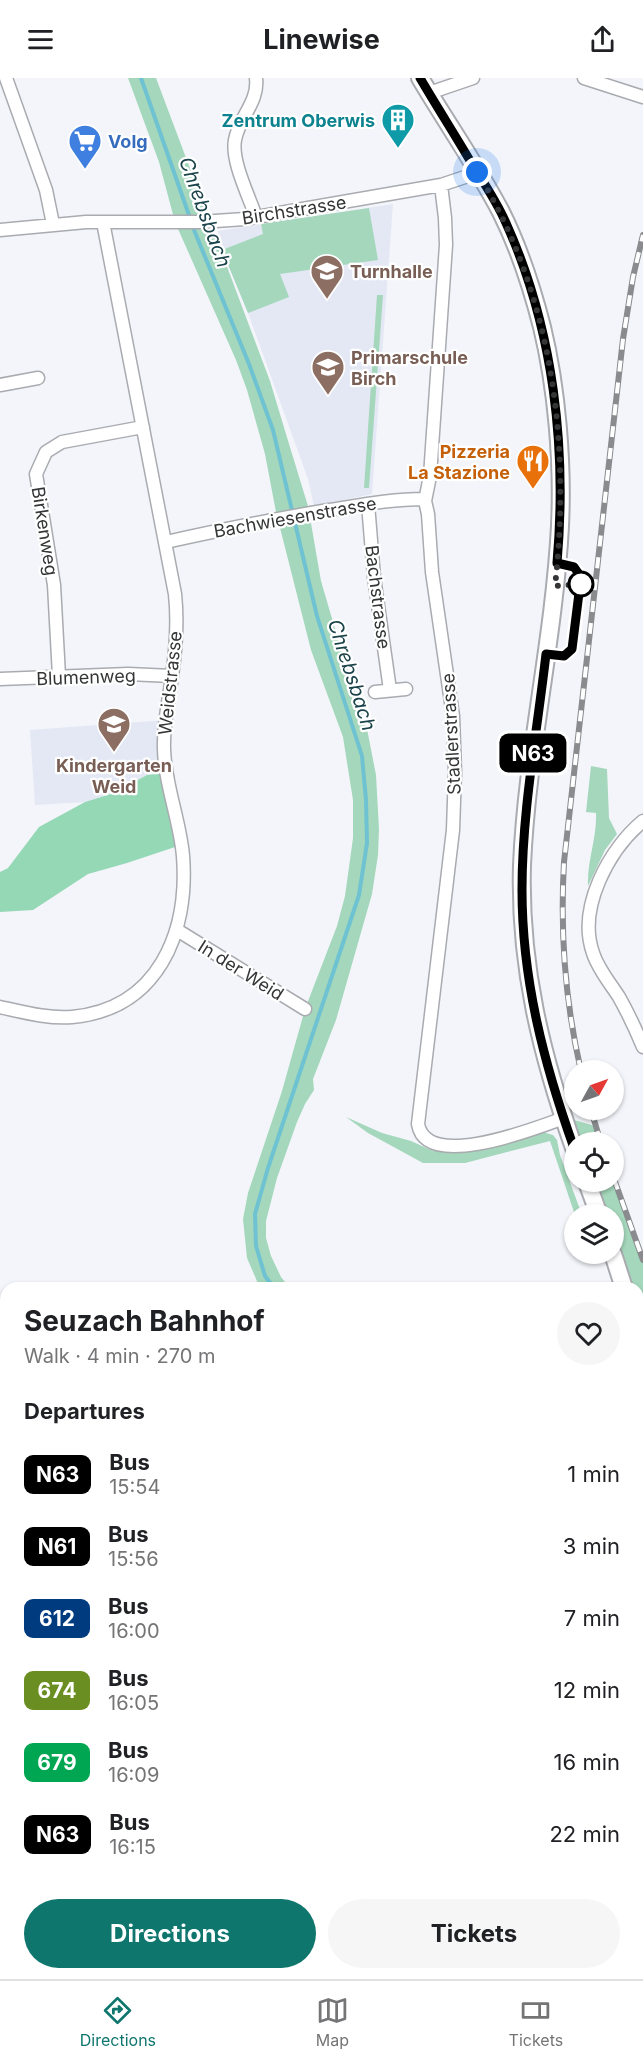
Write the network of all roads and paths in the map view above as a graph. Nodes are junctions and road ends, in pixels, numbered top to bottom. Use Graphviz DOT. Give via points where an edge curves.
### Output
graph roads {
  1 [pos="6,78"];
  2 [pos="256,78"];
  3 [pos="420,78"];
  4 [pos="473,78"];
  5 [pos="584,78"];
  6 [pos="429,93"];
  7 [pos="643,97"];
  8 [pos="477,172"];
  9 [pos="441,185"];
  10 [pos="256,217"];
  11 [pos="103,222"];
  12 [pos="53,224"];
  13 [pos="0,230"];
  14 [pos="38,378"];
  15 [pos="0,385"];
  16 [pos="142,427"];
  17 [pos="424,499"];
  18 [pos="368,504"];
  19 [pos="166,542"];
  20 [pos="59,676"];
  21 [pos="172,676"];
  22 [pos="0,679"];
  23 [pos="406,689"];
  24 [pos="390,690"];
  25 [pos="375,692"];
  26 [pos="643,821"];
  27 [pos="177,930"];
  28 [pos="0,1007"];
  29 [pos="305,1010"];
  30 [pos="643,1047"];
  31 [pos="564,1118"];
  32 [pos="617,1264"];
  33 [pos="622,1282"];
  1 -- 12 [label="street" via="48,196"];
  2 -- 10 [label="street" via="255,98 234,146"];
  3 -- 6 [label="main road"];
  4 -- 6 [label="street"];
  5 -- 7 [label="street"];
  6 -- 8 [label="main road"];
  8 -- 9 [label="street, Birchstrasse"];
  8 -- 31 [label="main road" via="517,251 542,327 561,463 557,563 530,782 522,891 532,1004"];
  9 -- 10 [label="street, Birchstrasse"];
  9 -- 17 [label="street, Stadlerstrasse" via="446,245 430,476"];
  10 -- 11 [label="street, Birchstrasse" via="181,223"];
  11 -- 12 [label="street, Birchstrasse"];
  11 -- 16 [label="street, Weidstrasse"];
  12 -- 13 [label="street, Birchstrasse"];
  14 -- 15 [label="street"];
  16 -- 19 [label="street, Weidstrasse"];
  16 -- 20 [label="street, Birkenweg" via="62,442 46,452 36,474 54,585"];
  17 -- 18 [label="street, Bachwiesenstrasse"];
  17 -- 31 [label="street, Stadlerstrasse" via="450,691 455,792 419,1128 430,1143 460,1145 513,1135"];
  18 -- 19 [label="street, Bachwiesenstrasse"];
  18 -- 24 [label="street, Bachstrasse"];
  19 -- 21 [label="street, Weidstrasse" via="176,611"];
  20 -- 21 [label="street, Blumenweg"];
  20 -- 22 [label="street, Blumenweg"];
  21 -- 27 [label="street, Weidstrasse" via="164,745 167,784 182,853 183,891"];
  23 -- 24 [label="street"];
  24 -- 25 [label="street"];
  26 -- 30 [label="street" via="606,864 594,896 589,933 593,955"];
  27 -- 28 [label="street, Weidstrasse" via="150,979 109,1007 90,1014 58,1017"];
  27 -- 29 [label="street, In der Weid"];
  32 -- 33 [label="main road"];
}
